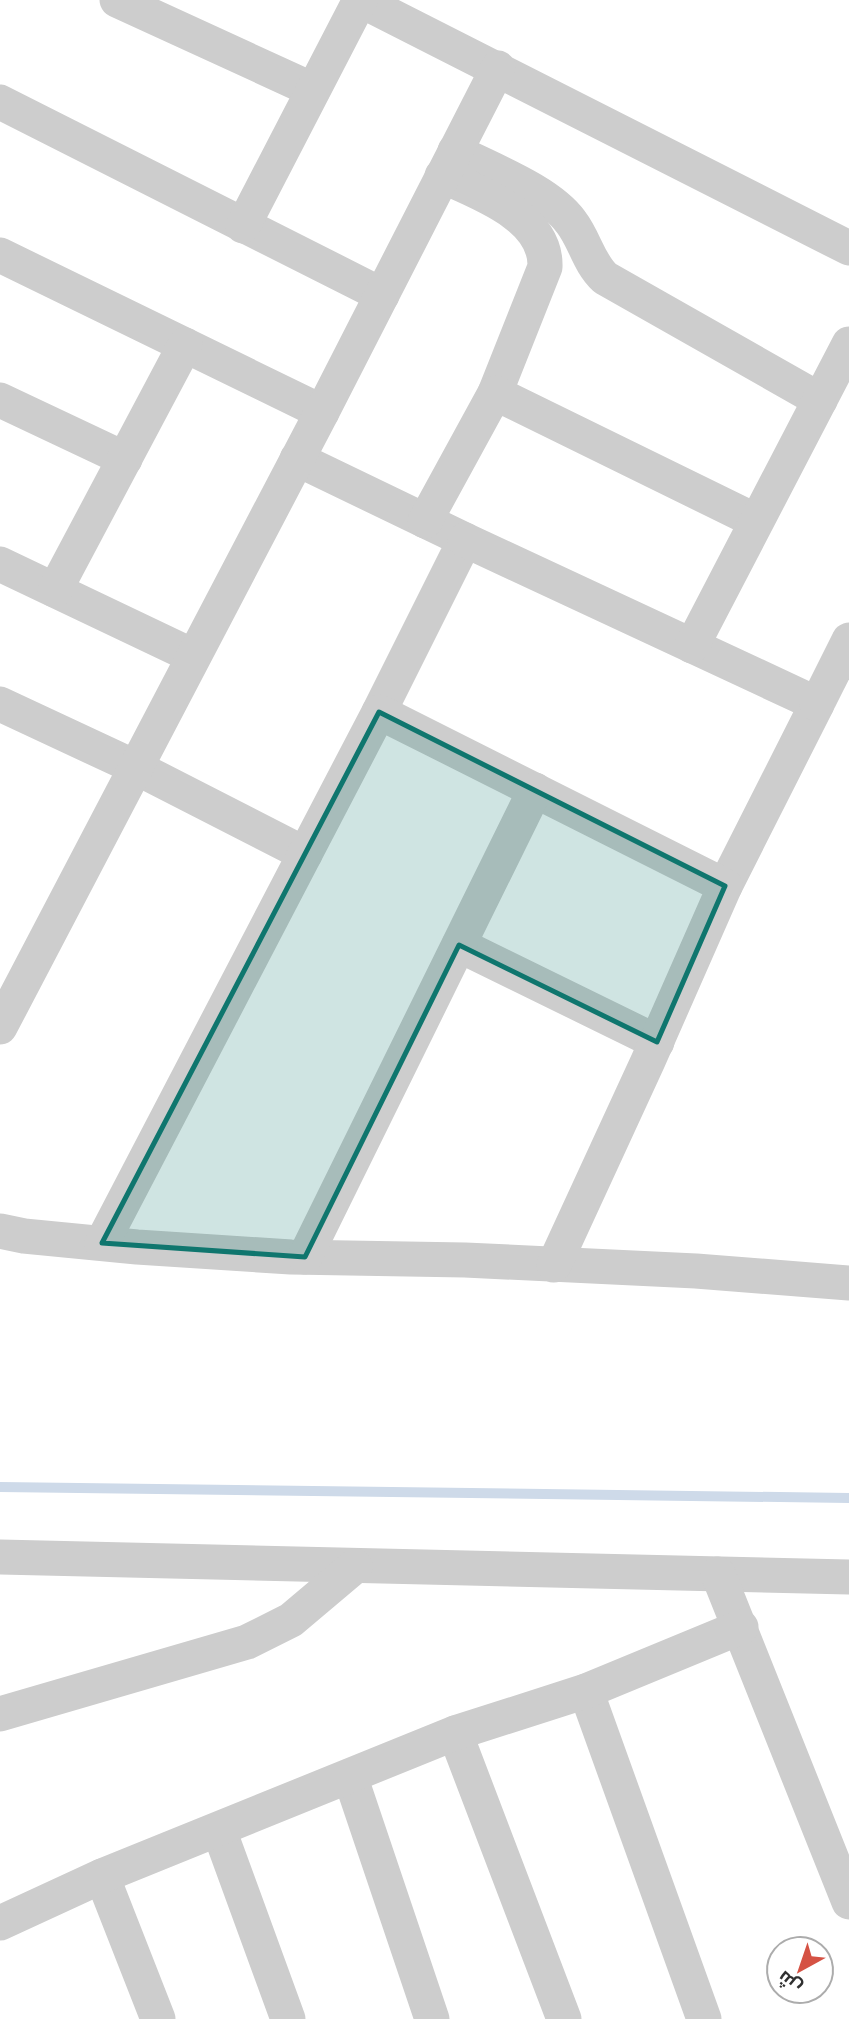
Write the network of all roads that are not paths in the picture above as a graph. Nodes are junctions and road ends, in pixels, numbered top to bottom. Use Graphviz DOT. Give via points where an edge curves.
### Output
graph roads {
  1 [pos="117,0"];
  2 [pos="360,0"];
  3 [pos="498,68"];
  4 [pos="313,90"];
  5 [pos="0,102"];
  6 [pos="449,164"];
  7 [pos="243,226"];
  8 [pos="849,248"];
  9 [pos="0,255"];
  10 [pos="382,295"];
  11 [pos="849,344"];
  12 [pos="185,345"];
  13 [pos="495,393"];
  14 [pos="0,400"];
  15 [pos="820,400"];
  16 [pos="322,412"];
  17 [pos="125,459"];
  18 [pos="298,459"];
  19 [pos="756,520"];
  20 [pos="425,521"];
  21 [pos="465,540"];
  22 [pos="0,564"];
  23 [pos="55,590"];
  24 [pos="849,640"];
  25 [pos="692,646"];
  26 [pos="193,656"];
  27 [pos="817,704"];
  28 [pos="3,711"];
  29 [pos="379,712"];
  30 [pos="135,767"];
  31 [pos="535,790"];
  32 [pos="305,854"];
  33 [pos="725,886"];
  34 [pos="458,945"];
  35 [pos="2,1017"];
  36 [pos="657,1042"];
  37 [pos="0,1231"];
  38 [pos="102,1243"];
  39 [pos="305,1257"];
  40 [pos="554,1265"];
  41 [pos="849,1283"];
  42 [pos="0,1557"];
  43 [pos="355,1566"];
  44 [pos="718,1574"];
  45 [pos="849,1577"];
  46 [pos="741,1627"];
  47 [pos="586,1691"];
  48 [pos="0,1714"];
  49 [pos="456,1733"];
  50 [pos="350,1776"];
  51 [pos="219,1830"];
  52 [pos="102,1876"];
  53 [pos="849,1902"];
  54 [pos="0,1923"];
  55 [pos="158,2019"];
  56 [pos="288,2019"];
  57 [pos="432,2019"];
  58 [pos="564,2019"];
  59 [pos="704,2019"];
  1 -- 4 [label="street"];
  2 -- 3 [label="street"];
  2 -- 4 [label="street"];
  3 -- 6 [label="street"];
  3 -- 8 [label="street"];
  4 -- 7 [label="street"];
  5 -- 7 [label="street"];
  6 -- 10 [label="street"];
  6 -- 13 [label="street" via="480,193 513,213 537,237 545,256 545,267"];
  6 -- 15 [label="street" via="542,196 572,222 604,278"];
  7 -- 10 [label="street"];
  9 -- 12 [label="street"];
  10 -- 16 [label="street"];
  11 -- 15 [label="street"];
  12 -- 16 [label="street"];
  12 -- 17 [label="street"];
  13 -- 19 [label="street"];
  13 -- 20 [label="street"];
  14 -- 17 [label="street"];
  15 -- 19 [label="street"];
  16 -- 18 [label="street"];
  17 -- 23 [label="street"];
  18 -- 20 [label="street"];
  18 -- 26 [label="street"];
  19 -- 25 [label="street"];
  20 -- 21 [label="street"];
  21 -- 25 [label="street"];
  21 -- 29 [label="street"];
  22 -- 23 [label="street"];
  23 -- 26 [label="street"];
  24 -- 27 [label="street"];
  25 -- 27 [label="street"];
  26 -- 30 [label="street"];
  27 -- 33 [label="street"];
  28 -- 30 [label="street"];
  29 -- 31 [label="street"];
  29 -- 32 [label="street"];
  30 -- 32 [label="street"];
  30 -- 35 [label="street"];
  31 -- 33 [label="street"];
  31 -- 34 [label="street"];
  32 -- 38 [label="street"];
  33 -- 36 [label="street"];
  34 -- 36 [label="street"];
  34 -- 39 [label="street"];
  36 -- 40 [label="street"];
  37 -- 38 [label="street"];
  38 -- 39 [label="street"];
  39 -- 40 [label="street"];
  40 -- 41 [label="street" via="696,1270"];
  42 -- 43 [label="street"];
  43 -- 44 [label="street"];
  43 -- 48 [label="street" via="291,1619 247,1642"];
  44 -- 45 [label="street"];
  44 -- 46 [label="street"];
  46 -- 47 [label="street"];
  46 -- 53 [label="street"];
  47 -- 49 [label="street"];
  47 -- 59 [label="street"];
  49 -- 50 [label="street"];
  49 -- 58 [label="street"];
  50 -- 51 [label="street"];
  50 -- 57 [label="street"];
  51 -- 52 [label="street"];
  51 -- 56 [label="street"];
  52 -- 54 [label="street"];
  52 -- 55 [label="street"];
}
